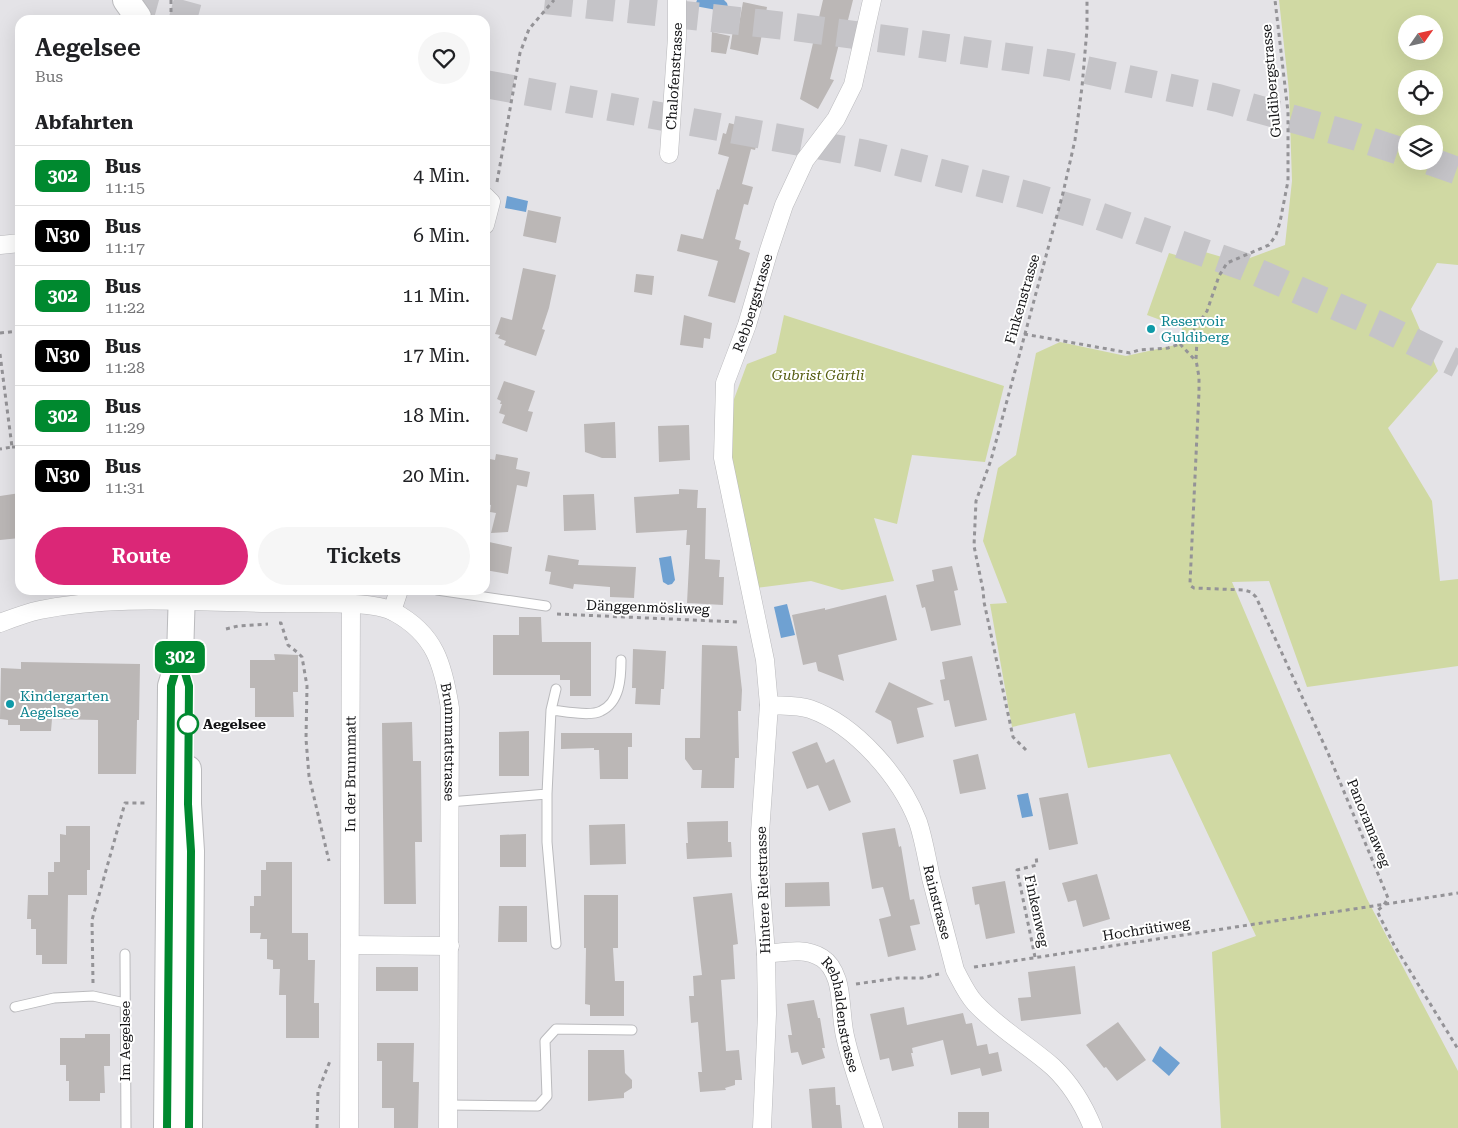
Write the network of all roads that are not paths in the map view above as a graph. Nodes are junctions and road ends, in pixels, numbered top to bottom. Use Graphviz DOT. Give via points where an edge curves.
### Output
graph roads {
  1 [pos="677,0"];
  2 [pos="872,0"];
  3 [pos="669,154"];
  4 [pos="15,243"];
  5 [pos="0,245"];
  6 [pos="182,595"];
  7 [pos="397,595"];
  8 [pos="471,595"];
  9 [pos="351,604"];
  10 [pos="546,606"];
  11 [pos="392,610"];
  12 [pos="0,622"];
  13 [pos="756,623"];
  14 [pos="180,656"];
  15 [pos="621,660"];
  16 [pos="556,689"];
  17 [pos="769,705"];
  18 [pos="551,710"];
  19 [pos="547,794"];
  20 [pos="450,802"];
  21 [pos="556,944"];
  22 [pos="350,945"];
  23 [pos="450,946"];
  24 [pos="125,954"];
  25 [pos="766,954"];
  26 [pos="126,1003"];
  27 [pos="15,1007"];
  28 [pos="632,1030"];
  29 [pos="449,1105"];
  30 [pos="126,1128"];
  31 [pos="167,1128"];
  32 [pos="188,1128"];
  33 [pos="349,1128"];
  34 [pos="448,1128"];
  35 [pos="762,1128"];
  36 [pos="874,1128"];
  37 [pos="1093,1128"];
  1 -- 3 [label="street, Chalofenstrasse"];
  2 -- 13 [label="street, Rebbergstrasse" via="853,85 836,119 804,160 784,205 747,325 725,383 723,458"];
  4 -- 5 [label="street"];
  6 -- 9 [label="street, Brunnmattstrasse" via="226,603 290,600"];
  6 -- 12 [label="street, Brunnmattstrasse" via="39,610"];
  6 -- 14 [label="main road"];
  7 -- 11 [label="street"];
  8 -- 10 [label="lane"];
  9 -- 11 [label="street, Brunnmattstrasse"];
  9 -- 22 [label="street, In der Brunnmatt"];
  11 -- 20 [label="street, Brunnmattstrasse" via="418,627 433,647 445,677 450,708"];
  13 -- 17 [label="street, Hintere Rietstrasse" via="765,660"];
  14 -- 31 [label="main road" via="171,686"];
  14 -- 32 [label="main road" via="189,686"];
  15 -- 18 [label="lane" via="621,681 613,701 601,712 588,714"];
  16 -- 18 [label="lane"];
  17 -- 25 [label="street, Hintere Rietstrasse" via="760,833"];
  17 -- 37 [label="street, Rainstrasse" via="808,708 834,721 863,743 891,774 918,823 963,986 974,1002 1067,1082"];
  18 -- 19 [label="lane"];
  19 -- 20 [label="lane"];
  19 -- 21 [label="lane" via="547,842"];
  20 -- 23 [label="street, Brunnmattstrasse"];
  22 -- 23 [label="street"];
  22 -- 33 [label="street, In der Brunnmatt"];
  23 -- 29 [label="street, Brunnmattstrasse"];
  24 -- 26 [label="lane, Im Aegelsee"];
  25 -- 35 [label="street, Hintere Rietstrasse"];
  25 -- 36 [label="street, Rebhaldenstrasse" via="811,953 823,958 832,968 838,986 845,1036"];
  26 -- 27 [label="lane" via="93,996 54,998"];
  26 -- 30 [label="lane, Im Aegelsee"];
  28 -- 29 [label="lane" via="556,1029 545,1041 547,1096 538,1106"];
  29 -- 34 [label="street, Brunnmattstrasse"];
}
